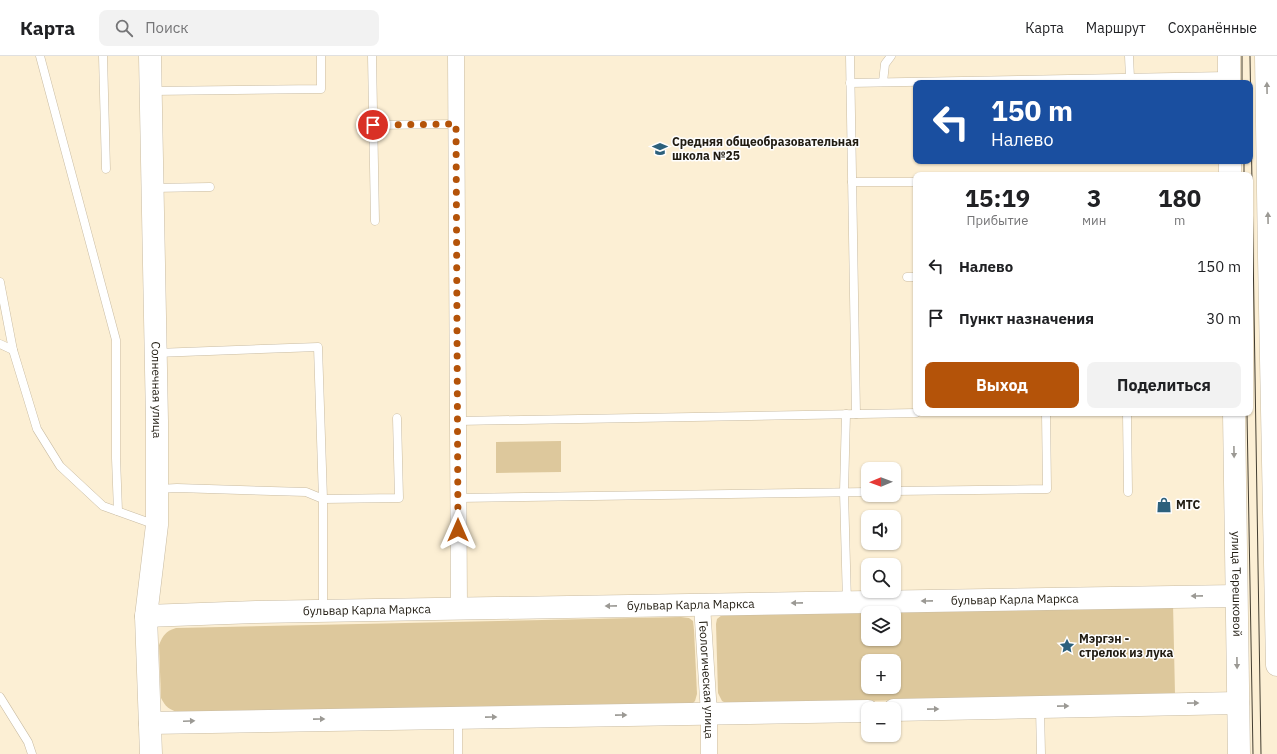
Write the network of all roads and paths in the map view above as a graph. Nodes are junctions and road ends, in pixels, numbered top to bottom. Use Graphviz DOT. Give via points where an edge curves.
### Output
graph roads {
  1 [pos="40,56"];
  2 [pos="103,56"];
  3 [pos="150,56"];
  4 [pos="321,56"];
  5 [pos="372,56"];
  6 [pos="456,56"];
  7 [pos="850,56"];
  8 [pos="891,56"];
  9 [pos="1129,56"];
  10 [pos="1266,56"];
  11 [pos="1229,72"];
  12 [pos="1130,78"];
  13 [pos="1006,80"];
  14 [pos="883,82"];
  15 [pos="913,82"];
  16 [pos="850,83"];
  17 [pos="150,91"];
  18 [pos="456,124"];
  19 [pos="373,125"];
  20 [pos="106,170"];
  21 [pos="852,182"];
  22 [pos="913,182"];
  23 [pos="210,187"];
  24 [pos="152,188"];
  25 [pos="375,221"];
  26 [pos="1265,257"];
  27 [pos="906,277"];
  28 [pos="913,277"];
  29 [pos="0,282"];
  30 [pos="1273,295"];
  31 [pos="0,344"];
  32 [pos="13,350"];
  33 [pos="156,353"];
  34 [pos="913,413"];
  35 [pos="846,414"];
  36 [pos="856,414"];
  37 [pos="1046,416"];
  38 [pos="1127,416"];
  39 [pos="1234,416"];
  40 [pos="397,418"];
  41 [pos="458,421"];
  42 [pos="157,490"];
  43 [pos="901,491"];
  44 [pos="844,492"];
  45 [pos="861,492"];
  46 [pos="1128,492"];
  47 [pos="458,498"];
  48 [pos="323,499"];
  49 [pos="118,511"];
  50 [pos="157,526"];
  51 [pos="1236,596"];
  52 [pos="847,603"];
  53 [pos="702,605"];
  54 [pos="459,609"];
  55 [pos="323,611"];
  56 [pos="146,616"];
  57 [pos="1277,621"];
  58 [pos="1277,665"];
  59 [pos="0,697"];
  60 [pos="1238,703"];
  61 [pos="1040,707"];
  62 [pos="861,710"];
  63 [pos="901,710"];
  64 [pos="4,712"];
  65 [pos="709,714"];
  66 [pos="458,718"];
  67 [pos="150,723"];
  68 [pos="32,754"];
  69 [pos="151,754"];
  70 [pos="458,754"];
  71 [pos="709,754"];
  72 [pos="1042,754"];
  73 [pos="1239,754"];
  1 -- 49 [label="lane" via="116,340"];
  2 -- 20 [label="lane"];
  3 -- 17 [label="street, Солнечная улица"];
  4 -- 17 [label="lane" via="321,89"];
  5 -- 19 [label="lane"];
  6 -- 18 [label="street"];
  7 -- 16 [label="lane"];
  8 -- 14 [label="lane" via="885,64"];
  9 -- 12 [label="lane"];
  26 -- 10 [label="street, one-way"];
  11 -- 12 [label="lane"];
  12 -- 13 [label="lane"];
  14 -- 15 [label="lane"];
  14 -- 16 [label="lane"];
  16 -- 21 [label="lane"];
  17 -- 24 [label="street, Солнечная улица"];
  18 -- 19 [label="lane"];
  18 -- 41 [label="street"];
  19 -- 25 [label="lane"];
  21 -- 22 [label="lane"];
  21 -- 36 [label="lane"];
  23 -- 24 [label="lane"];
  24 -- 33 [label="street, Солнечная улица"];
  26 -- 30 [label="street"];
  27 -- 28 [label="lane"];
  29 -- 32 [label="lane"];
  30 -- 57 [label="street"];
  31 -- 32 [label="lane"];
  32 -- 49 [label="lane" via="37,429 60,466 103,506"];
  33 -- 42 [label="street, Солнечная улица"];
  33 -- 48 [label="lane" via="318,347"];
  34 -- 36 [label="lane"];
  35 -- 36 [label="lane"];
  35 -- 41 [label="lane"];
  35 -- 44 [label="lane"];
  37 -- 43 [label="lane" via="1048,489"];
  38 -- 46 [label="lane"];
  39 -- 51 [label="street, улица Терешковой, one-way"];
  40 -- 48 [label="lane" via="399,498"];
  41 -- 47 [label="street"];
  42 -- 48 [label="lane" via="177,488 306,492"];
  42 -- 50 [label="street, Солнечная улица"];
  44 -- 45 [label="lane"];
  44 -- 47 [label="lane"];
  44 -- 52 [label="lane"];
  47 -- 54 [label="street"];
  48 -- 55 [label="lane"];
  49 -- 50 [label="lane"];
  50 -- 56 [label="street, Солнечная улица"];
  51 -- 52 [label="street, бульвар Карла Маркса, one-way"];
  51 -- 60 [label="street, улица Терешковой, one-way"];
  52 -- 53 [label="street, бульвар Карла Маркса, one-way"];
  53 -- 54 [label="street, бульвар Карла Маркса, one-way"];
  53 -- 65 [label="street, Геологическая улица"];
  54 -- 55 [label="street, бульвар Карла Маркса"];
  55 -- 56 [label="street, бульвар Карла Маркса"];
  56 -- 67 [label="street, Солнечная улица"];
  57 -- 58 [label="street"];
  59 -- 64 [label="lane"];
  61 -- 60 [label="street, one-way"];
  60 -- 73 [label="street, улица Терешковой"];
  63 -- 61 [label="street, one-way"];
  61 -- 72 [label="lane"];
  62 -- 65 [label="street"];
  64 -- 68 [label="lane" via="28,742"];
  66 -- 65 [label="street, one-way"];
  65 -- 71 [label="street, Геологическая улица"];
  67 -- 66 [label="street, one-way"];
  66 -- 70 [label="lane"];
  67 -- 69 [label="street, Солнечная улица"];
}
